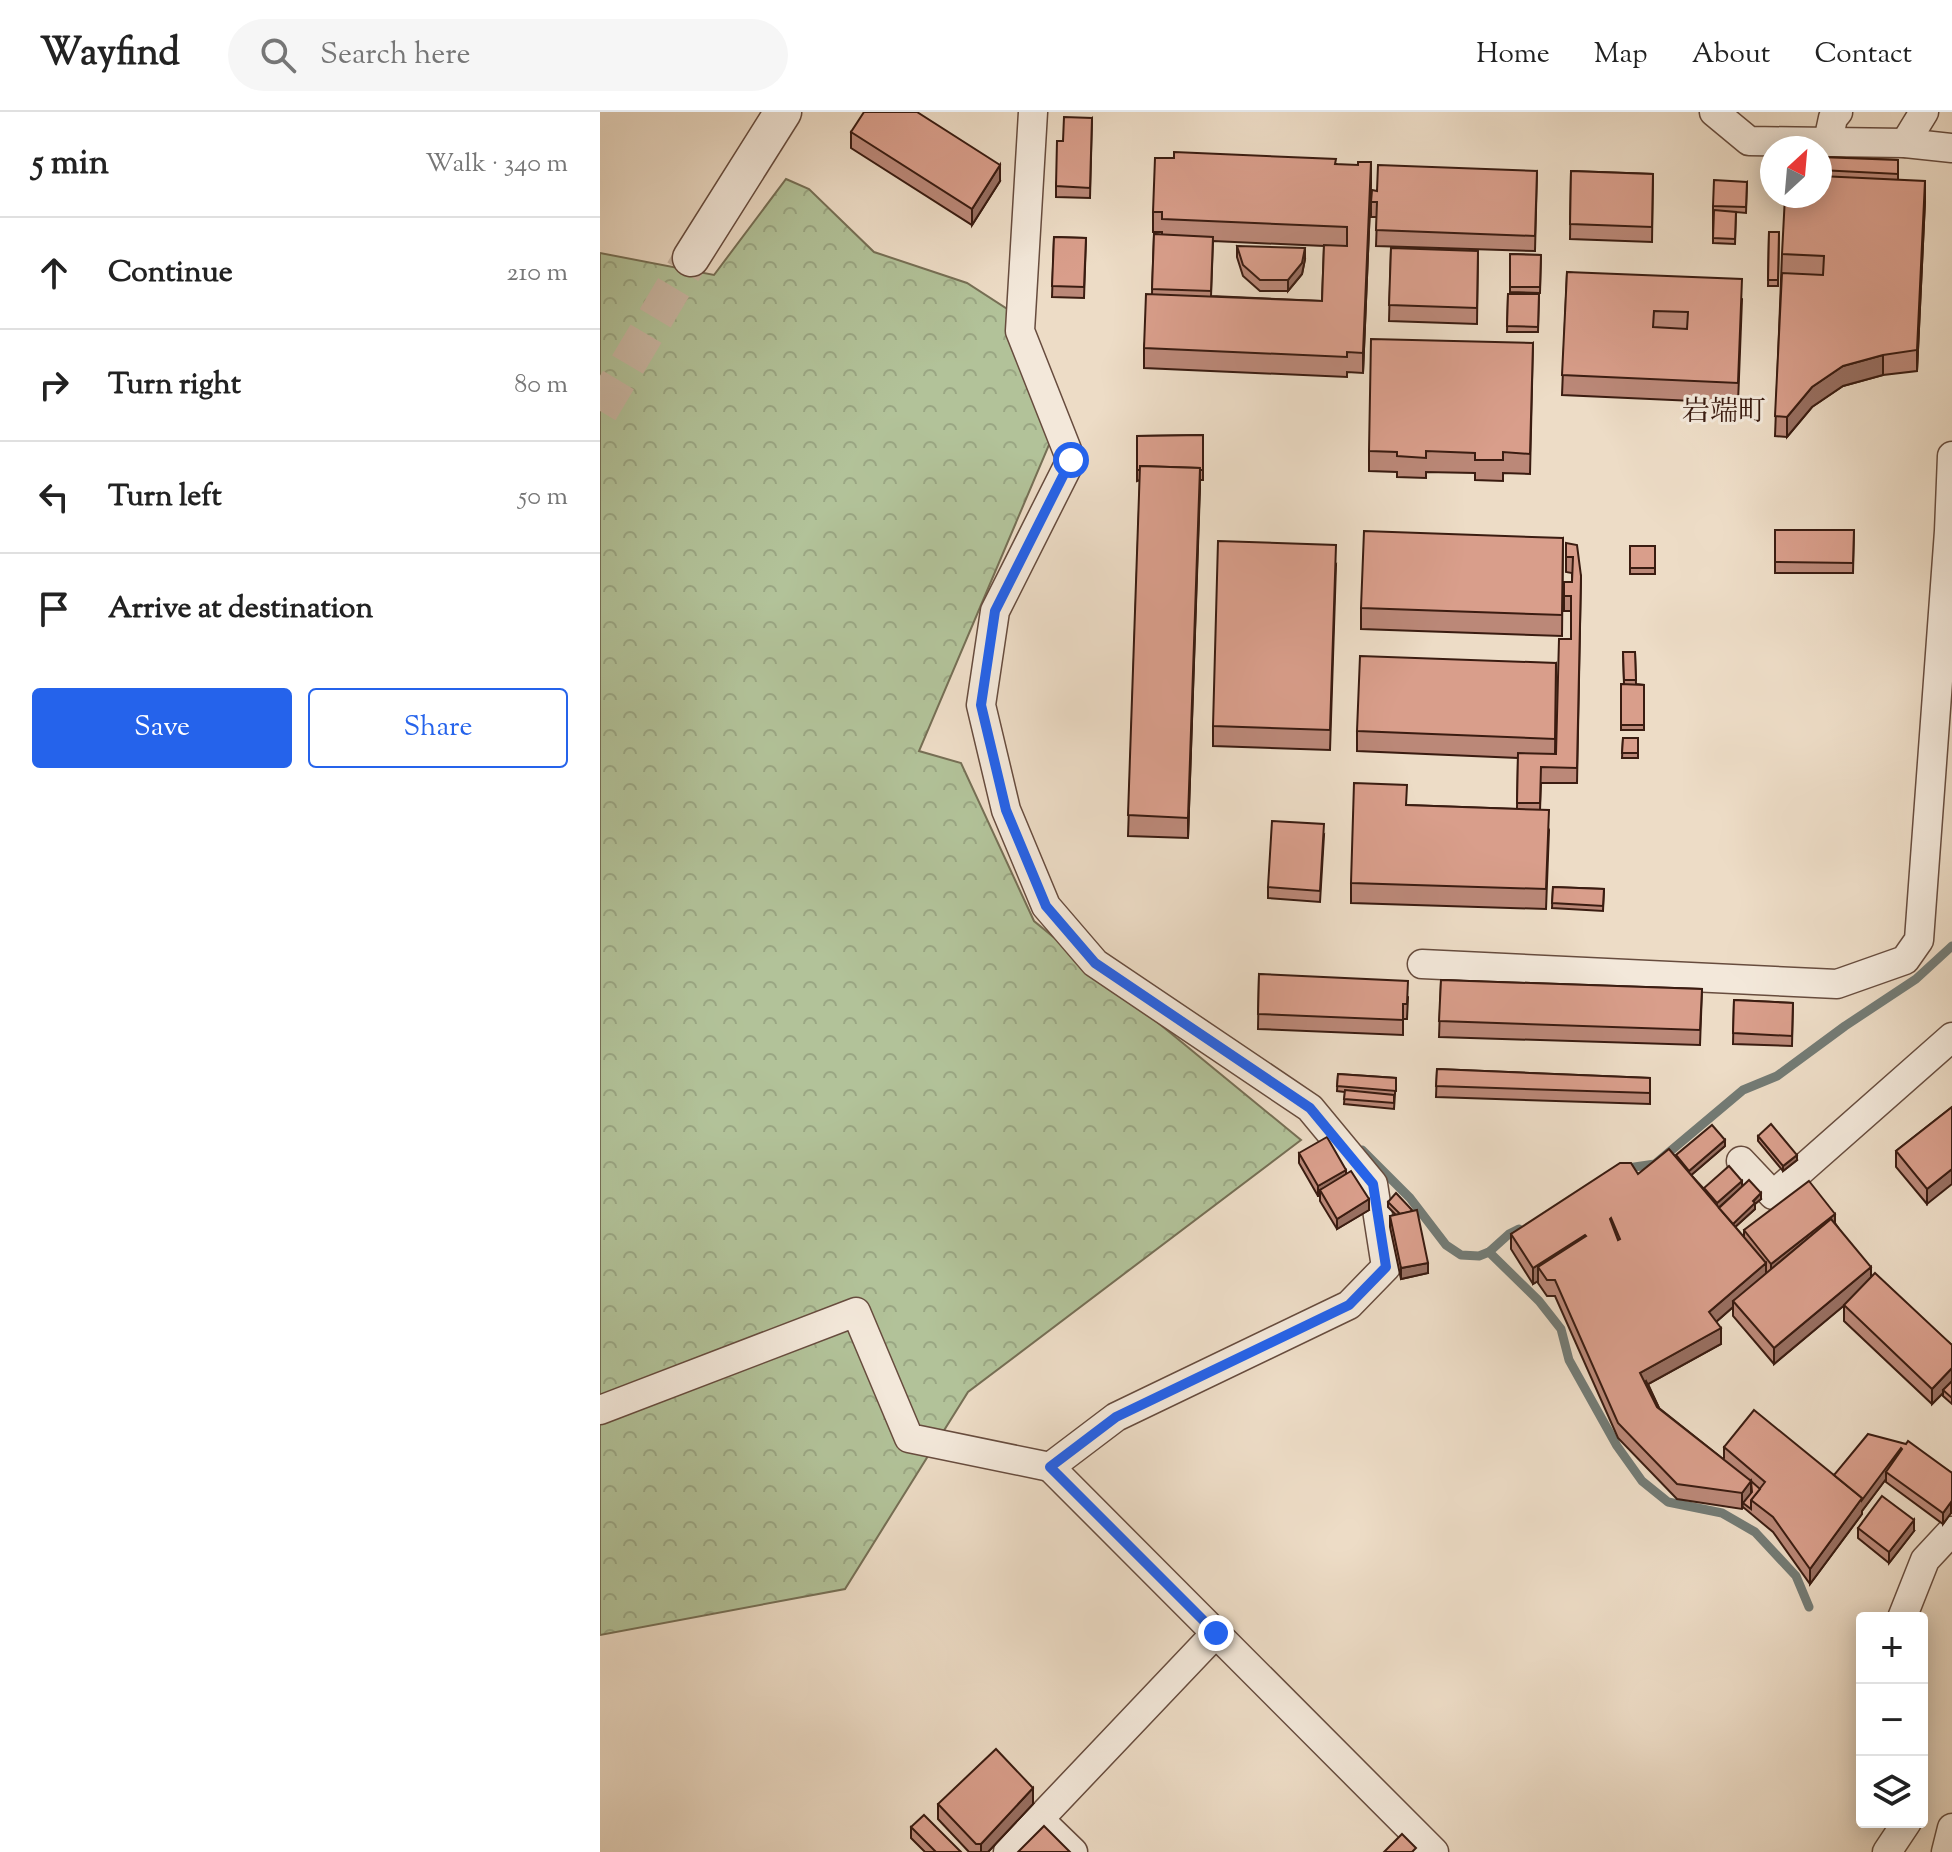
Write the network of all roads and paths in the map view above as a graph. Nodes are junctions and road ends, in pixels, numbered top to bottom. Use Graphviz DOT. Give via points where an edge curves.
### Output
graph roads {
  1 [pos="756,112"];
  2 [pos="783,112"];
  3 [pos="1033,112"];
  4 [pos="1714,112"];
  5 [pos="1838,112"];
  6 [pos="1924,112"];
  7 [pos="1829,136"];
  8 [pos="1760,141"];
  9 [pos="1832,141"];
  10 [pos="1905,143"];
  11 [pos="1952,148"];
  12 [pos="1952,456"];
  13 [pos="1950,532"];
  14 [pos="1422,964"];
  15 [pos="1952,1037"];
  16 [pos="1741,1161"];
  17 [pos="600,1410"];
  18 [pos="1050,1467"];
  19 [pos="1952,1531"];
  20 [pos="1904,1612"];
  21 [pos="1216,1633"];
  22 [pos="1040,1820"];
  23 [pos="1903,1828"];
  24 [pos="1952,1828"];
  25 [pos="1008,1852"];
  26 [pos="1073,1852"];
  27 [pos="1434,1852"];
  28 [pos="1887,1852"];
  29 [pos="1946,1852"];
  1 -- 2 [label="street" via="682,253"];
  3 -- 18 [label="street" via="1020,331 1071,460 995,611 981,705 1006,810 1046,906 1095,963 1310,1108 1373,1184 1386,1267 1349,1305 1116,1417"];
  4 -- 8 [label="street" via="1749,141"];
  5 -- 7 [label="street"];
  6 -- 10 [label="street"];
  9 -- 10 [label="street"];
  10 -- 11 [label="street"];
  12 -- 13 [label="street"];
  13 -- 14 [label="street" via="1919,940 1905,960 1837,984"];
  15 -- 16 [label="street" via="1773,1195"];
  17 -- 18 [label="street" via="856,1312 909,1438"];
  18 -- 21 [label="street"];
  19 -- 20 [label="street" via="1925,1560"];
  21 -- 22 [label="street"];
  21 -- 27 [label="street"];
  22 -- 25 [label="street"];
  22 -- 26 [label="street"];
  23 -- 28 [label="street"];
  24 -- 29 [label="street"];
}
